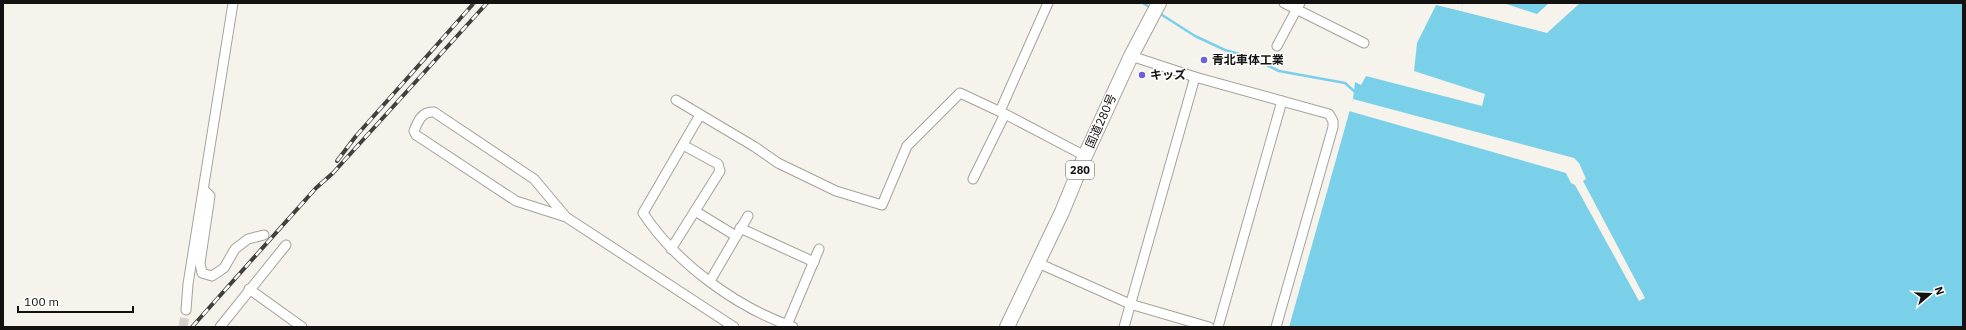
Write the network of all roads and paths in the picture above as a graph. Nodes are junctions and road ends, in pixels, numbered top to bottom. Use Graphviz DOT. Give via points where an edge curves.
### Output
graph roads {
  1 [pos="233,3"];
  2 [pos="1048,3"];
  3 [pos="1284,3"];
  4 [pos="1298,6"];
  5 [pos="1156,8"];
  6 [pos="1364,43"];
  7 [pos="1277,46"];
  8 [pos="1131,56"];
  9 [pos="1195,77"];
  10 [pos="676,100"];
  11 [pos="1282,101"];
  12 [pos="1002,112"];
  13 [pos="700,115"];
  14 [pos="683,145"];
  15 [pos="1085,156"];
  16 [pos="973,179"];
  17 [pos="204,190"];
  18 [pos="695,211"];
  19 [pos="748,216"];
  20 [pos="566,217"];
  21 [pos="738,232"];
  22 [pos="264,235"];
  23 [pos="286,245"];
  24 [pos="671,249"];
  25 [pos="819,249"];
  26 [pos="814,262"];
  27 [pos="1038,263"];
  28 [pos="710,281"];
  29 [pos="249,289"];
  30 [pos="1130,304"];
  31 [pos="186,310"];
  32 [pos="790,326"];
  33 [pos="220,327"];
  34 [pos="302,327"];
  35 [pos="734,327"];
  36 [pos="1007,327"];
  37 [pos="1124,327"];
  38 [pos="1209,327"];
  39 [pos="1218,327"];
  40 [pos="1276,327"];
  1 -- 17 [label="street"];
  2 -- 12 [label="street"];
  3 -- 4 [label="street"];
  4 -- 6 [label="street"];
  4 -- 7 [label="street"];
  5 -- 8 [label="highway, 国道280号 / 280"];
  8 -- 9 [label="street"];
  8 -- 15 [label="highway, 国道280号 / 280"];
  9 -- 11 [label="street"];
  9 -- 30 [label="street"];
  10 -- 13 [label="street"];
  11 -- 39 [label="street"];
  11 -- 40 [label="street" via="1329,114 1334,121"];
  12 -- 13 [label="street" via="960,92 907,146 882,205 836,191 778,163 755,146"];
  12 -- 15 [label="street"];
  12 -- 16 [label="street"];
  13 -- 14 [label="street"];
  14 -- 18 [label="street" via="718,164 720,171"];
  14 -- 24 [label="street" via="643,213"];
  15 -- 27 [label="highway, 国道280号 / 280"];
  17 -- 22 [label="street" via="210,196 200,263 202,273 212,276 224,268 235,248 248,239"];
  17 -- 31 [label="street"];
  18 -- 21 [label="street"];
  18 -- 24 [label="street"];
  19 -- 21 [label="street"];
  20 -- 20 [label="street" via="534,179 434,112 427,111 423,114 414,131 416,135 516,201"];
  20 -- 35 [label="street"];
  21 -- 26 [label="street"];
  21 -- 28 [label="street"];
  23 -- 29 [label="street"];
  24 -- 28 [label="street"];
  25 -- 26 [label="street"];
  26 -- 32 [label="street"];
  27 -- 30 [label="street"];
  27 -- 36 [label="highway, 国道280号 / 280"];
  28 -- 32 [label="street" via="757,313"];
  29 -- 33 [label="street"];
  29 -- 34 [label="street"];
  30 -- 37 [label="street"];
  30 -- 38 [label="street"];
}
